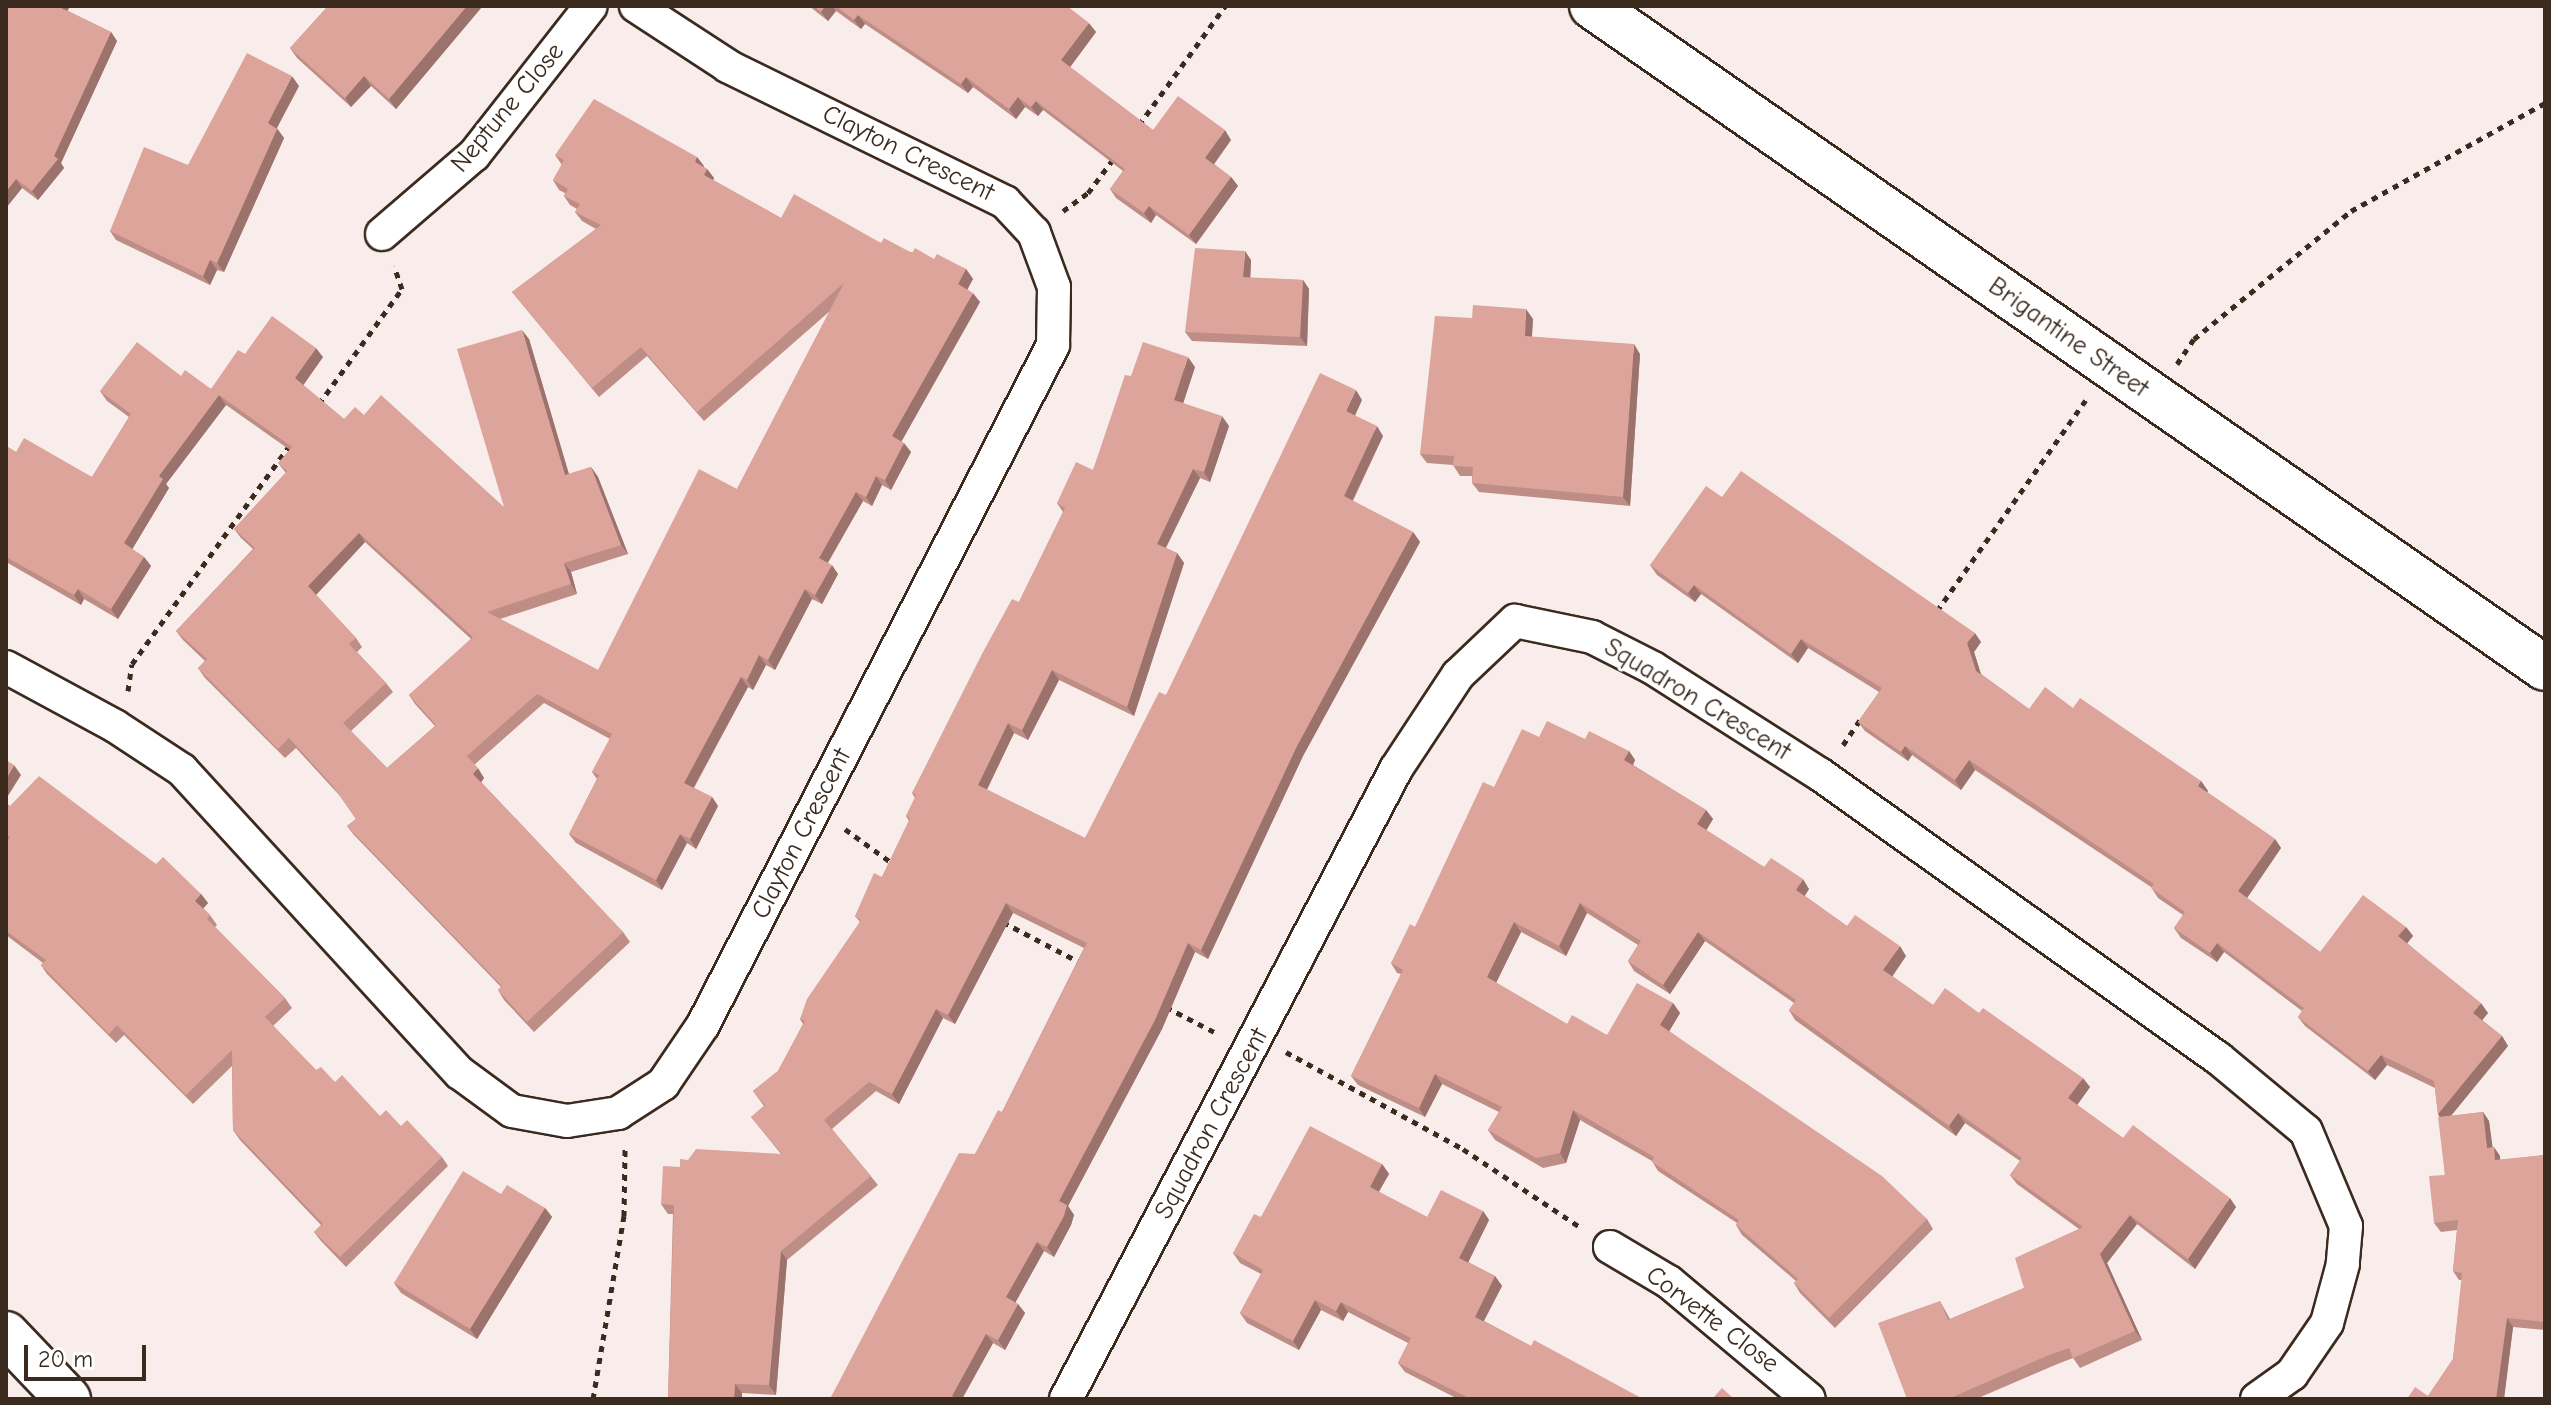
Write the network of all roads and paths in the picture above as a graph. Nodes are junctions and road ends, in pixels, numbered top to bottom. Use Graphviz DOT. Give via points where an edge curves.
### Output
graph roads {
  1 [pos="591,6"];
  2 [pos="636,6"];
  3 [pos="1225,6"];
  4 [pos="1592,6"];
  5 [pos="2545,103"];
  6 [pos="1134,131"];
  7 [pos="1116,156"];
  8 [pos="1034,233"];
  9 [pos="382,234"];
  10 [pos="2110,367"];
  11 [pos="2155,399"];
  12 [pos="309,418"];
  13 [pos="300,431"];
  14 [pos="1929,622"];
  15 [pos="6,667"];
  16 [pos="2545,668"];
  17 [pos="1866,711"];
  18 [pos="115,726"];
  19 [pos="1821,775"];
  20 [pos="816,806"];
  21 [pos="894,865"];
  22 [pos="990,915"];
  23 [pos="1086,965"];
  24 [pos="1155,1001"];
  25 [pos="1251,1052"];
  26 [pos="618,1113"];
  27 [pos="1610,1247"];
  28 [pos="6,1334"];
  29 [pos="68,1399"];
  30 [pos="593,1399"];
  31 [pos="1066,1399"];
  32 [pos="1809,1399"];
  33 [pos="2257,1399"];
  1 -- 9 [label="street, Neptune Close" via="474,155"];
  2 -- 8 [label="street, Clayton Crescent" via="728,66 1005,202"];
  3 -- 6 [label="path"];
  4 -- 10 [label="street, Brigantine Street"];
  5 -- 11 [label="path" via="2351,211 2194,339"];
  7 -- 8 [label="path" via="1088,193"];
  8 -- 20 [label="street, Clayton Crescent" via="1054,287 1053,345"];
  9 -- 12 [label="path" via="402,289"];
  10 -- 11 [label="street, Brigantine Street"];
  10 -- 14 [label="path"];
  11 -- 16 [label="street, Brigantine Street"];
  13 -- 18 [label="path" via="132,664"];
  15 -- 18 [label="street, Clayton Crescent"];
  17 -- 19 [label="path"];
  18 -- 26 [label="street, Clayton Crescent" via="182,770 460,1073 512,1111 567,1121"];
  19 -- 25 [label="street, Squadron Crescent" via="1653,668 1592,637 1515,621 1458,675 1396,769"];
  19 -- 33 [label="street, Squadron Crescent" via="2218,1058 2306,1131 2346,1226 2343,1264 2327,1323 2292,1374"];
  20 -- 21 [label="path"];
  20 -- 26 [label="street, Clayton Crescent" via="703,1025 663,1084"];
  22 -- 23 [label="path"];
  24 -- 25 [label="path"];
  25 -- 27 [label="path" via="1281,1049 1463,1149"];
  25 -- 31 [label="street, Squadron Crescent"];
  26 -- 30 [label="path" via="625,1137 624,1216"];
  27 -- 32 [label="street, Corvette Close" via="1669,1282"];
  28 -- 29 [label="street"];
}
